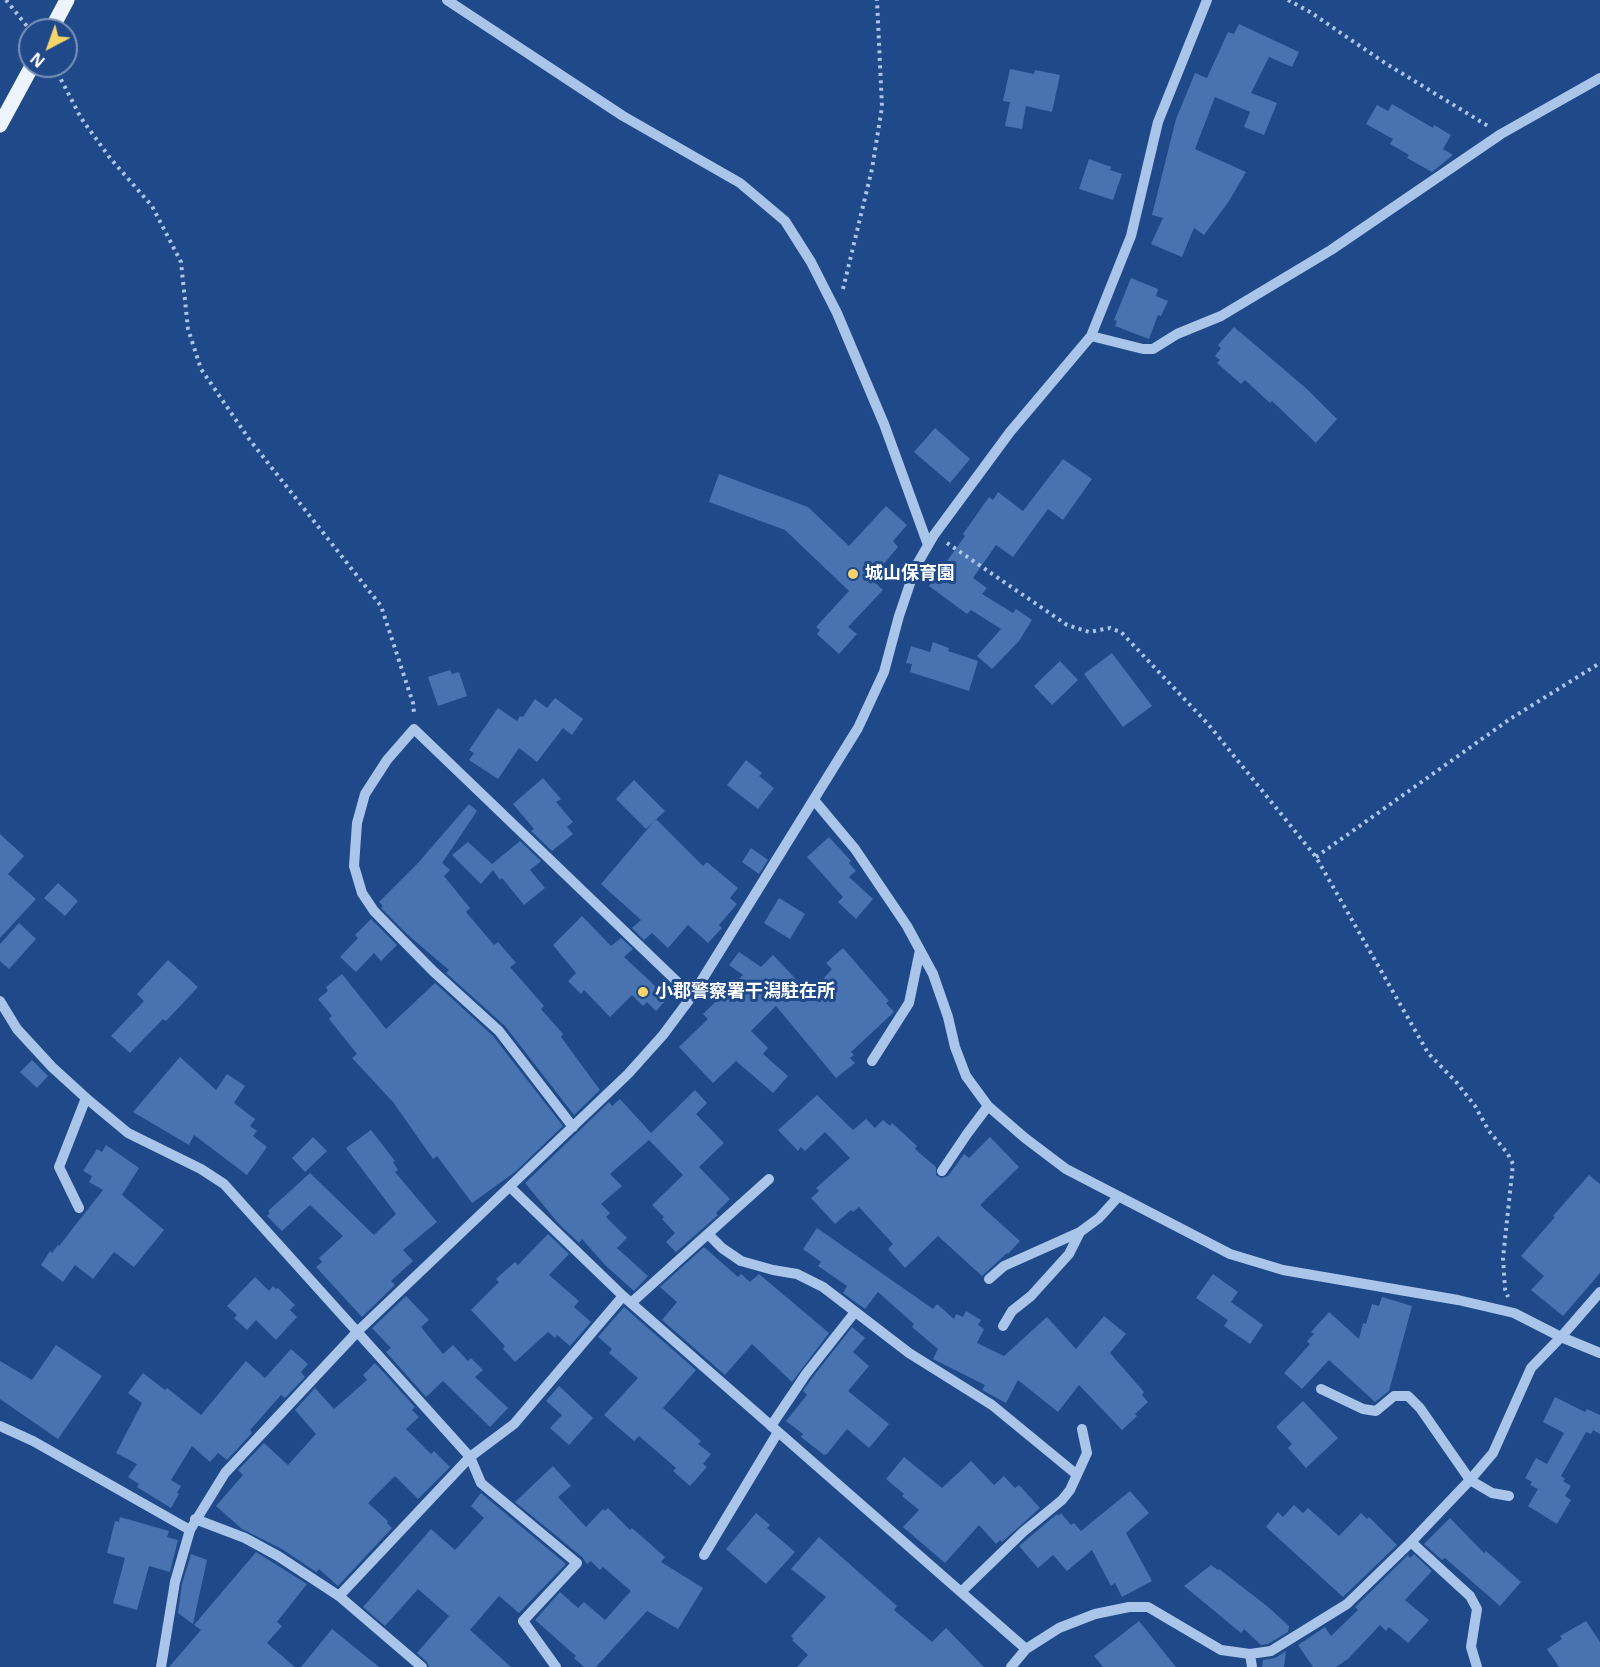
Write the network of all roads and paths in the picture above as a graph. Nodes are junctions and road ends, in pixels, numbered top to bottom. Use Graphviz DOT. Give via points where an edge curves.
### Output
graph roads {
  1 [pos="6,0"];
  2 [pos="67,0"];
  3 [pos="447,0"];
  4 [pos="877,0"];
  5 [pos="1207,0"];
  6 [pos="1288,0"];
  7 [pos="20,18"];
  8 [pos="57,18"];
  9 [pos="25,78"];
  10 [pos="60,78"];
  11 [pos="1600,78"];
  12 [pos="0,124"];
  13 [pos="1501,134"];
  14 [pos="837,313"];
  15 [pos="1091,336"];
  16 [pos="931,540"];
  17 [pos="1600,663"];
  18 [pos="414,729"];
  19 [pos="814,800"];
  20 [pos="1316,857"];
  21 [pos="920,950"];
  22 [pos="692,996"];
  23 [pos="0,1001"];
  24 [pos="872,1061"];
  25 [pos="86,1098"];
  26 [pos="988,1106"];
  27 [pos="573,1127"];
  28 [pos="942,1171"];
  29 [pos="769,1179"];
  30 [pos="510,1187"];
  31 [pos="1118,1197"];
  32 [pos="79,1208"];
  33 [pos="1080,1232"];
  34 [pos="708,1234"];
  35 [pos="989,1280"];
  36 [pos="1600,1292"];
  37 [pos="627,1299"];
  38 [pos="855,1312"];
  39 [pos="1514,1313"];
  40 [pos="1004,1326"];
  41 [pos="358,1331"];
  42 [pos="1561,1337"];
  43 [pos="1600,1353"];
  44 [pos="1321,1389"];
  45 [pos="0,1426"];
  46 [pos="774,1429"];
  47 [pos="1082,1429"];
  48 [pos="470,1457"];
  49 [pos="1076,1474"];
  50 [pos="1470,1480"];
  51 [pos="1509,1496"];
  52 [pos="192,1524"];
  53 [pos="1412,1542"];
  54 [pos="704,1555"];
  55 [pos="961,1592"];
  56 [pos="339,1596"];
  57 [pos="1026,1649"];
  58 [pos="1250,1654"];
  59 [pos="161,1667"];
  60 [pos="422,1667"];
  61 [pos="555,1667"];
  62 [pos="1011,1667"];
  63 [pos="1252,1667"];
  64 [pos="1477,1667"];
  1 -- 7 [label="path"];
  2 -- 8 [label="main road"];
  3 -- 14 [label="street" via="623,116 740,183 785,221"];
  4 -- 14 [label="path" via="882,107 873,169"];
  5 -- 15 [label="street" via="1158,122 1131,236"];
  6 -- 13 [label="path"];
  9 -- 12 [label="main road"];
  10 -- 18 [label="path" via="81,118 152,206 181,262 188,328 201,369 249,439 381,606 413,703"];
  11 -- 13 [label="street"];
  13 -- 15 [label="street" via="1331,250 1221,316 1177,334 1153,349"];
  14 -- 16 [label="street"];
  15 -- 16 [label="street" via="1010,432"];
  16 -- 19 [label="street" via="916,566 898,616 884,672 858,728"];
  16 -- 20 [label="path" via="1067,625 1089,633 1110,628 1121,632 1208,724"];
  17 -- 20 [label="path" via="1510,719"];
  18 -- 22 [label="street"];
  18 -- 27 [label="street" via="365,794 357,823 354,866 362,893 374,911 499,1032"];
  19 -- 21 [label="street" via="855,849"];
  19 -- 22 [label="street"];
  20 -- 39 [label="path" via="1428,1053 1475,1106 1513,1164 1503,1258 1504,1289"];
  21 -- 24 [label="street" via="909,1003"];
  21 -- 26 [label="street" via="933,974 966,1076"];
  22 -- 27 [label="street" via="628,1074"];
  23 -- 25 [label="street" via="17,1029"];
  25 -- 32 [label="street" via="59,1167"];
  25 -- 41 [label="street" via="128,1133 224,1184"];
  26 -- 28 [label="street"];
  26 -- 31 [label="street" via="1066,1169"];
  27 -- 30 [label="street"];
  29 -- 34 [label="street"];
  30 -- 37 [label="street"];
  30 -- 41 [label="street"];
  31 -- 33 [label="street"];
  31 -- 39 [label="street" via="1230,1254 1283,1270"];
  33 -- 35 [label="street" via="1004,1266"];
  33 -- 40 [label="street" via="1069,1254 1012,1311"];
  34 -- 37 [label="street"];
  34 -- 38 [label="street" via="741,1261 797,1274 823,1287"];
  36 -- 42 [label="street"];
  37 -- 46 [label="street"];
  37 -- 48 [label="street" via="514,1424"];
  38 -- 46 [label="street" via="806,1374"];
  38 -- 49 [label="street" via="909,1353 992,1405"];
  39 -- 42 [label="street"];
  41 -- 48 [label="street"];
  41 -- 52 [label="street" via="225,1473"];
  42 -- 43 [label="street"];
  42 -- 50 [label="street" via="1531,1368 1493,1453"];
  44 -- 50 [label="street" via="1376,1411 1394,1396 1408,1396"];
  45 -- 52 [label="street"];
  46 -- 54 [label="street"];
  46 -- 55 [label="street"];
  47 -- 49 [label="street" via="1087,1453"];
  48 -- 56 [label="street"];
  48 -- 61 [label="street" via="481,1483 577,1563 522,1621"];
  49 -- 55 [label="street" via="1062,1500"];
  50 -- 51 [label="street" via="1492,1493"];
  50 -- 53 [label="street"];
  52 -- 56 [label="street" via="245,1538"];
  52 -- 59 [label="street" via="175,1582"];
  53 -- 58 [label="street" via="1347,1604 1271,1651"];
  53 -- 64 [label="street" via="1470,1596 1477,1609 1472,1647"];
  55 -- 57 [label="street"];
  56 -- 60 [label="street"];
  57 -- 58 [label="street" via="1095,1614 1148,1607 1221,1650"];
  57 -- 62 [label="street"];
  58 -- 63 [label="street"];
}
